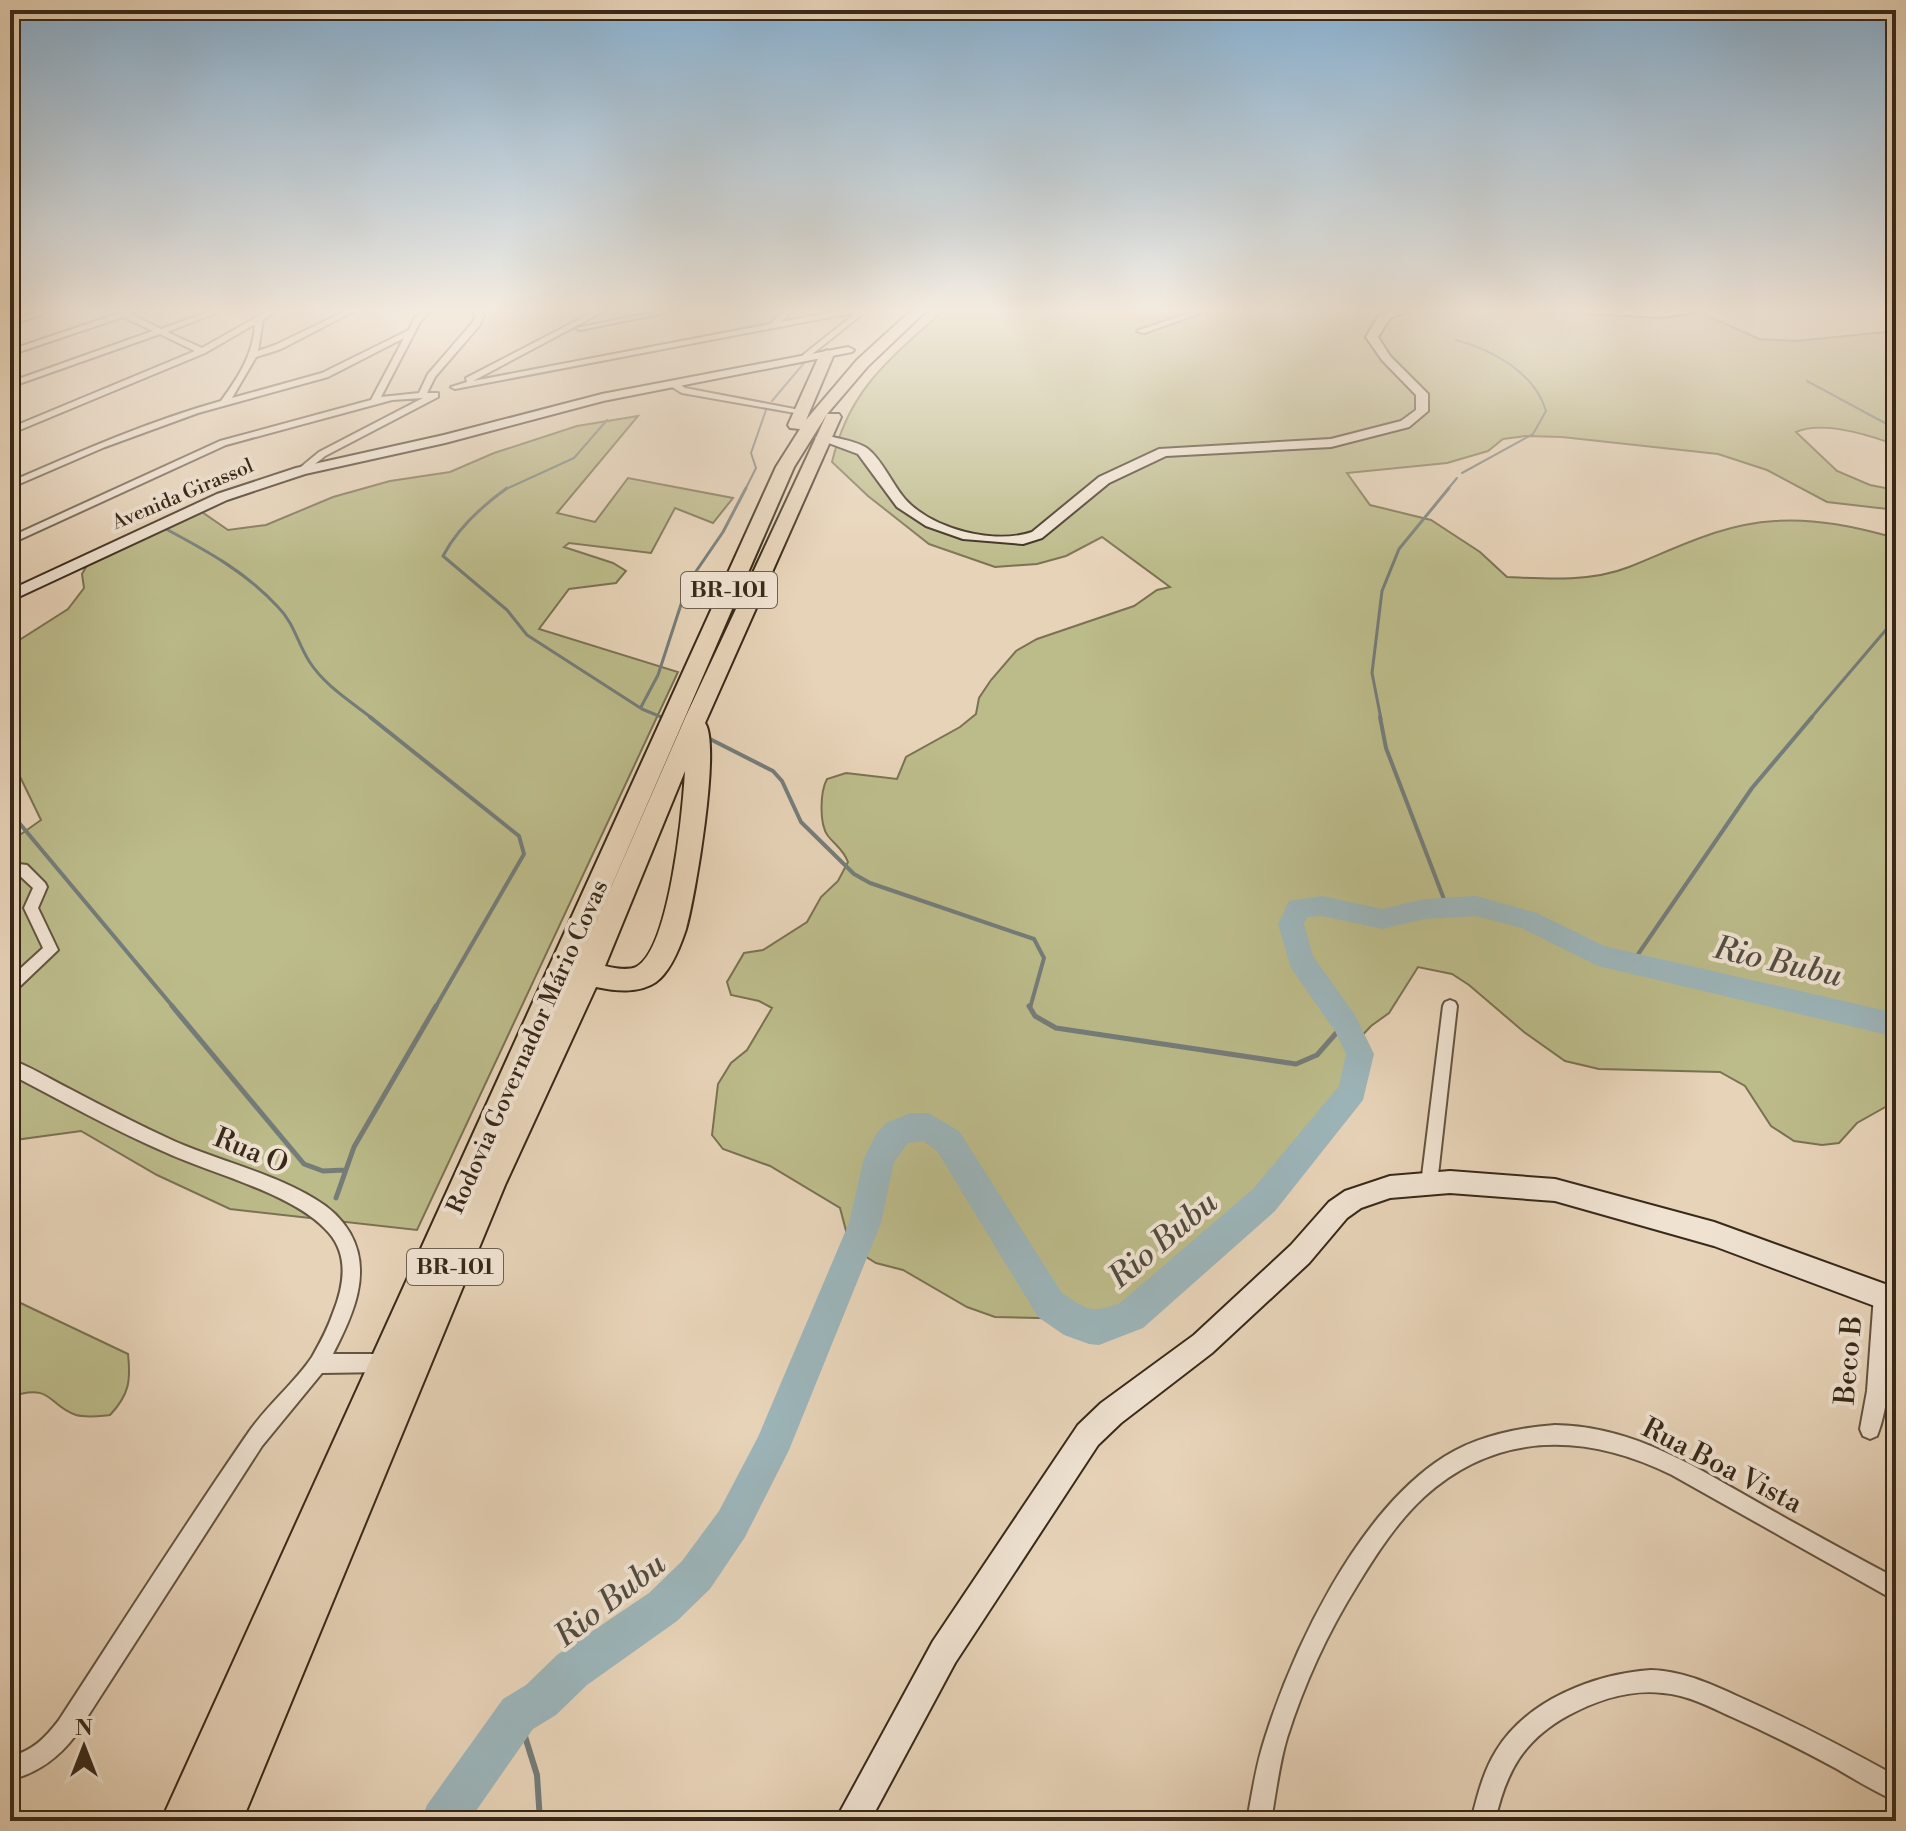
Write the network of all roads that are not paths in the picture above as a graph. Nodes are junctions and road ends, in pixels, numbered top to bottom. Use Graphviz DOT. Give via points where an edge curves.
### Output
graph roads {
  1 [pos="100,393"];
  2 [pos="230,393"];
  3 [pos="257,393"];
  4 [pos="379,393"];
  5 [pos="439,393"];
  6 [pos="628,393"];
  7 [pos="702,393"];
  8 [pos="809,393"];
  9 [pos="834,393"];
  10 [pos="845,393"];
  11 [pos="853,393"];
  12 [pos="1421,393"];
  13 [pos="422,395"];
  14 [pos="435,395"];
  15 [pos="225,402"];
  16 [pos="374,402"];
  17 [pos="801,411"];
  18 [pos="832,418"];
  19 [pos="10,431"];
  20 [pos="821,438"];
  21 [pos="785,467"];
  22 [pos="301,471"];
  23 [pos="10,485"];
  24 [pos="10,541"];
  25 [pos="10,596"];
  26 [pos="697,716"];
  27 [pos="652,765"];
  28 [pos="10,868"];
  29 [pos="588,974"];
  30 [pos="10,987"];
  31 [pos="1450,1006"];
  32 [pos="10,1066"];
  33 [pos="1429,1184"];
  34 [pos="1889,1298"];
  35 [pos="388,1363"];
  36 [pos="318,1364"];
  37 [pos="1870,1429"];
  38 [pos="1896,1590"];
  39 [pos="12,1768"];
  40 [pos="1896,1789"];
  41 [pos="859,1818"];
  42 [pos="183,1821"];
  43 [pos="220,1821"];
  44 [pos="1259,1821"];
  45 [pos="1483,1821"];
  1 -- 19 [label="street"];
  2 -- 15 [label="street"];
  3 -- 15 [label="street"];
  4 -- 16 [label="street"];
  5 -- 14 [label="street"];
  6 -- 22 [label="street, Avenida Girassol"];
  7 -- 17 [label="street"];
  8 -- 17 [label="highway"];
  9 -- 21 [label="highway, Rodovia Governador Mário Covas / BR-101"];
  10 -- 18 [label="highway" via="828,411"];
  11 -- 18 [label="highway, Rodovia Governador Mário Covas / BR-101"];
  12 -- 20 [label="street" via="1422,411 1411,421 1362,438 1164,452 1104,480 1037,535 1023,540 963,535 931,523 902,504 863,451"];
  13 -- 14 [label="street"];
  13 -- 16 [label="street"];
  14 -- 22 [label="street" via="322,454"];
  15 -- 23 [label="street" via="102,445"];
  16 -- 24 [label="street" via="223,443"];
  17 -- 21 [label="highway" via="785,452"];
  18 -- 20 [label="highway, Rodovia Governador Mário Covas / BR-101"];
  20 -- 26 [label="highway, Rodovia Governador Mário Covas / BR-101"];
  21 -- 27 [label="highway, Rodovia Governador Mário Covas / BR-101"];
  22 -- 25 [label="street, Avenida Girassol" via="222,497"];
  26 -- 29 [label="highway, Rodovia Governador Mário Covas / BR-101"];
  26 -- 29 [label="highway" via="698,779 691,840 658,963 641,977"];
  27 -- 29 [label="highway" via="652,790 575,961 578,970"];
  27 -- 35 [label="highway, Rodovia Governador Mário Covas / BR-101"];
  28 -- 30 [label="street" via="22,869 40,887 31,908 51,950"];
  29 -- 43 [label="highway, Rodovia Governador Mário Covas / BR-101" via="491,1182"];
  31 -- 33 [label="street"];
  32 -- 36 [label="street, Rua O" via="192,1157 307,1203 326,1217 351,1256 350,1282 339,1324"];
  33 -- 34 [label="street" via="1527,1186 1584,1196 1714,1234"];
  33 -- 41 [label="street" via="1372,1191 1338,1210 1300,1254 1203,1344 1088,1435 944,1652"];
  34 -- 37 [label="street, Beco B"];
  35 -- 36 [label="street"];
  35 -- 42 [label="highway, Rodovia Governador Mário Covas / BR-101"];
  36 -- 39 [label="street, Rua O" via="255,1439 67,1728 36,1759"];
  38 -- 44 [label="street, Rua Boa Vista" via="1681,1470 1630,1448 1563,1434 1484,1447 1442,1470 1405,1503 1358,1565 1310,1646 1275,1740"];
  40 -- 45 [label="street" via="1802,1737 1699,1690 1652,1680 1601,1690 1528,1727 1508,1748"];
}
